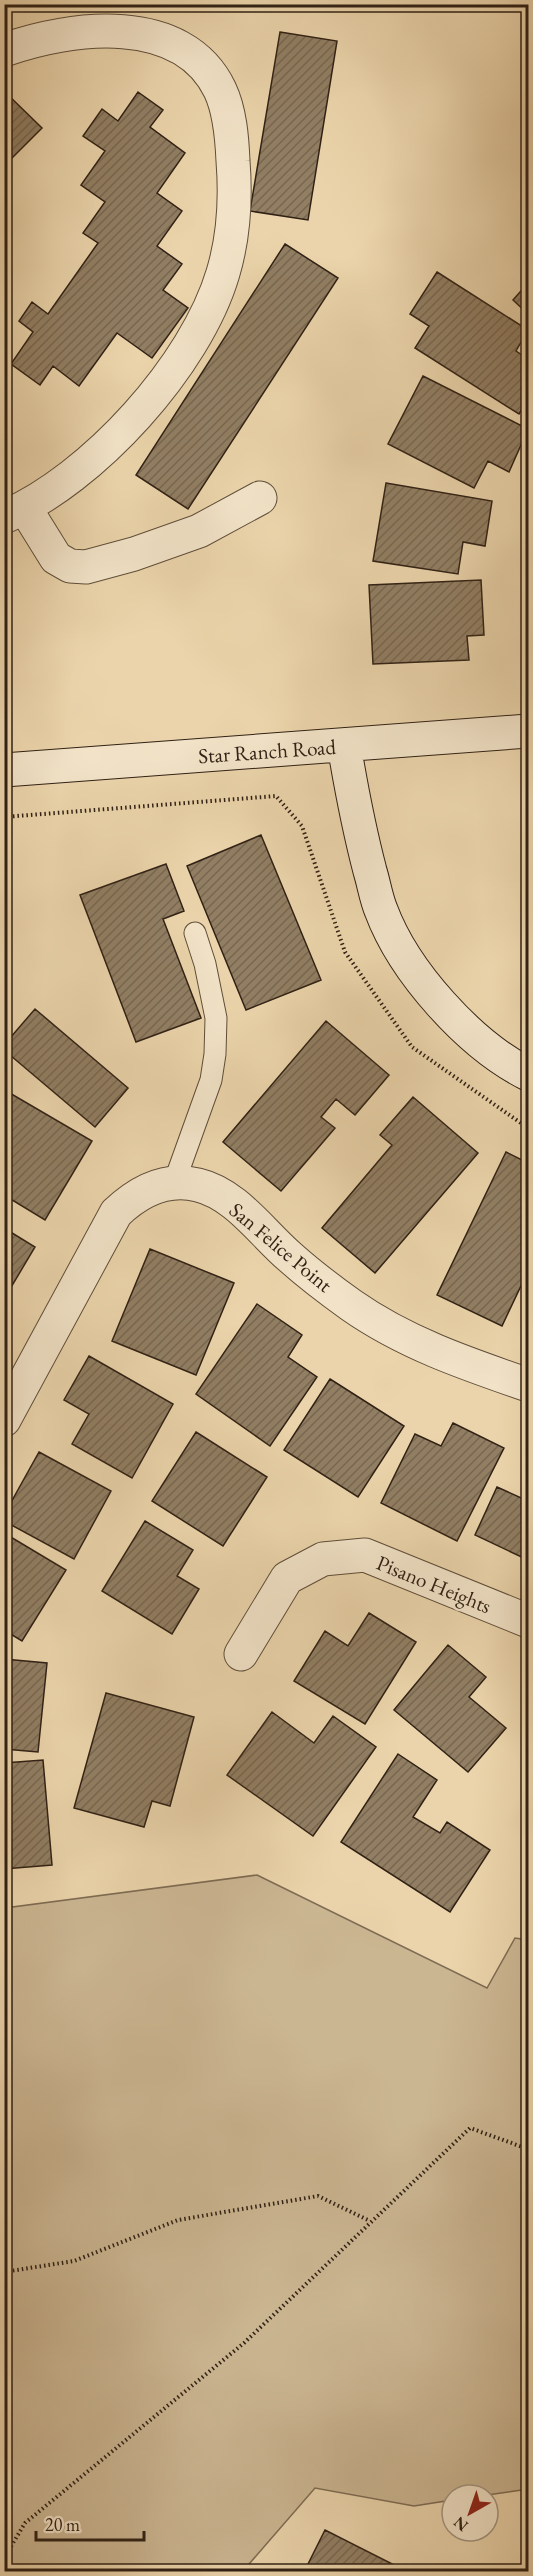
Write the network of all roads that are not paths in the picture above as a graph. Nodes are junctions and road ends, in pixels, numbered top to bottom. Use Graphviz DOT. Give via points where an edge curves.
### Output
graph roads {
  1 [pos="4,50"];
  2 [pos="260,498"];
  3 [pos="15,512"];
  4 [pos="528,731"];
  5 [pos="344,745"];
  6 [pos="4,770"];
  7 [pos="195,933"];
  8 [pos="528,1074"];
  9 [pos="174,1183"];
  10 [pos="528,1385"];
  11 [pos="4,1420"];
  12 [pos="528,1621"];
  13 [pos="241,1654"];
  1 -- 3 [label="street" via="27,42 98,30 142,33 175,44 201,62 220,90 231,131 235,182 234,221 223,274 184,354 112,441 70,476"];
  2 -- 3 [label="street" via="199,531 86,567 70,566 56,558"];
  4 -- 5 [label="street, Star Ranch Road"];
  5 -- 6 [label="street, Star Ranch Road"];
  5 -- 8 [label="street" via="357,819 381,911 405,956 436,999 467,1031"];
  7 -- 9 [label="lane" via="216,1018 216,1054 211,1080"];
  9 -- 10 [label="street, San Felice Point" via="199,1185 240,1209 290,1257 352,1306 432,1352"];
  9 -- 11 [label="street, San Felice Point" via="132,1197 116,1213"];
  12 -- 13 [label="street, Pisano Heights" via="365,1555 322,1559 287,1578"];
}
